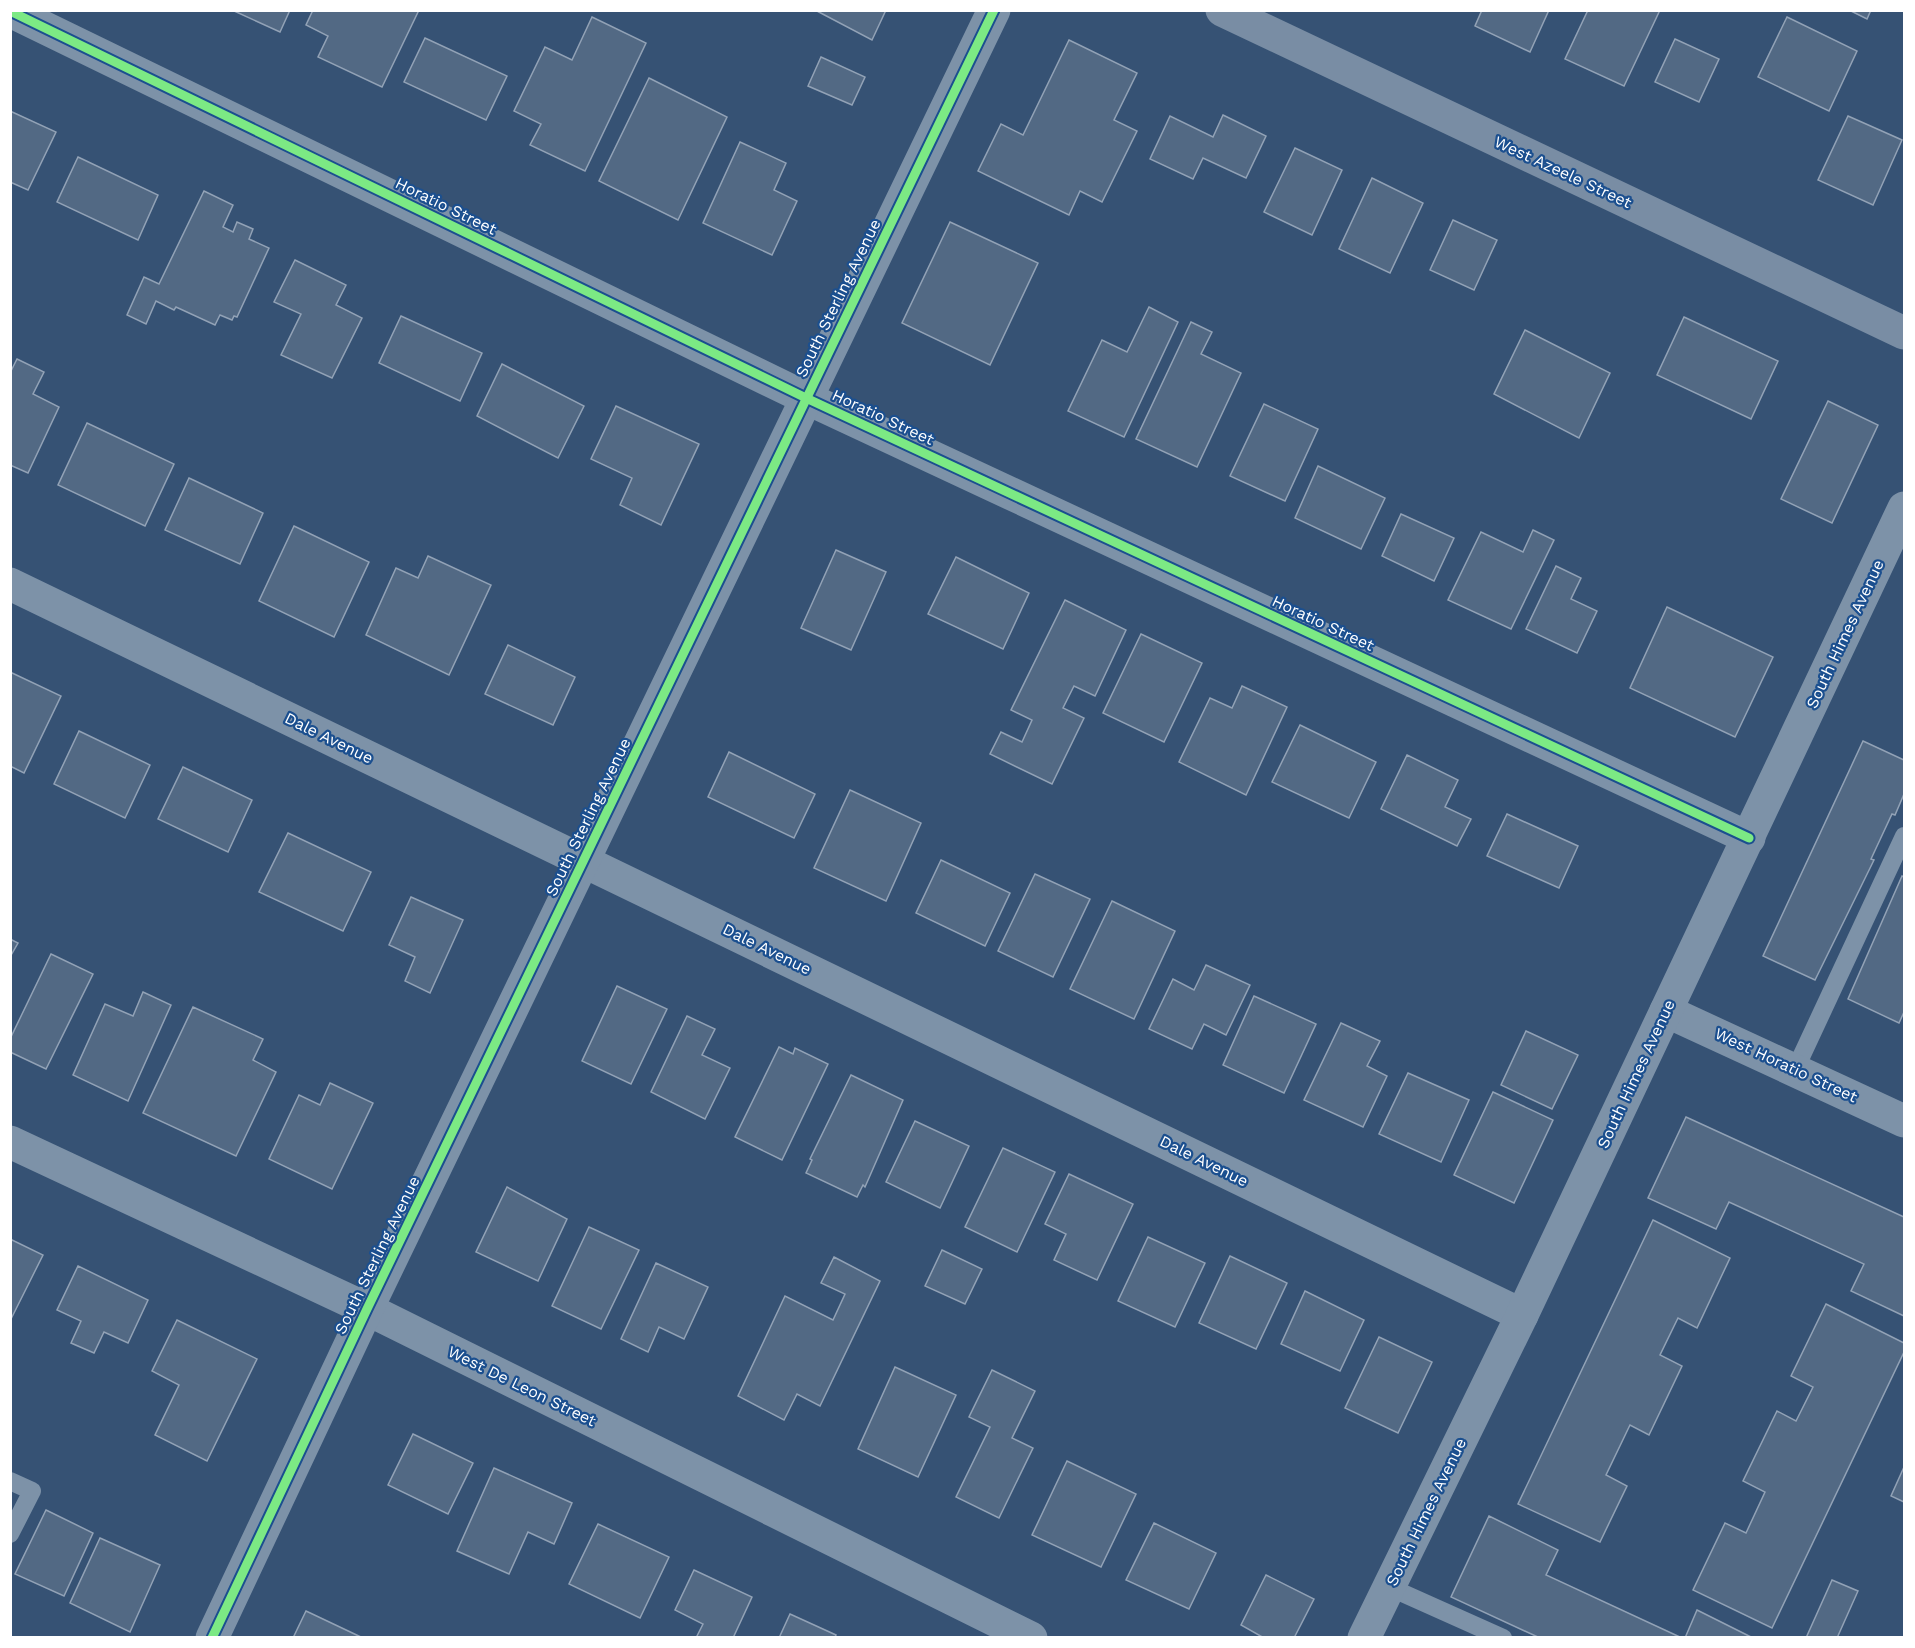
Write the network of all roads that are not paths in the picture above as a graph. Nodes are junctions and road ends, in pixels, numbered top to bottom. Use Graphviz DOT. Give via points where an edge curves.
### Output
graph roads {
  1 [pos="994,10"];
  2 [pos="1222,10"];
  3 [pos="10,11"];
  4 [pos="1905,333"];
  5 [pos="806,398"];
  6 [pos="1905,508"];
  7 [pos="10,584"];
  8 [pos="1905,836"];
  9 [pos="1749,838"];
  10 [pos="583,860"];
  11 [pos="1666,1011"];
  12 [pos="1795,1070"];
  13 [pos="1905,1121"];
  14 [pos="10,1142"];
  15 [pos="367,1309"];
  16 [pos="1522,1315"];
  17 [pos="10,1481"];
  18 [pos="10,1534"];
  19 [pos="1389,1587"];
  20 [pos="212,1638"];
  21 [pos="1031,1638"];
  22 [pos="1364,1638"];
  23 [pos="1503,1638"];
  1 -- 5 [label="street, South Sterling Avenue"];
  2 -- 4 [label="main road, West Azeele Street"];
  3 -- 5 [label="street, Horatio Street"];
  5 -- 9 [label="street, Horatio Street"];
  5 -- 10 [label="street, South Sterling Avenue"];
  6 -- 9 [label="street, South Himes Avenue"];
  7 -- 10 [label="street, Dale Avenue"];
  8 -- 12 [label="lane"];
  9 -- 11 [label="street, South Himes Avenue"];
  10 -- 15 [label="street, South Sterling Avenue"];
  10 -- 16 [label="street, Dale Avenue"];
  11 -- 12 [label="street, West Horatio Street"];
  11 -- 16 [label="street, South Himes Avenue"];
  12 -- 13 [label="street, West Horatio Street"];
  14 -- 15 [label="street, West De Leon Street"];
  15 -- 20 [label="street, South Sterling Avenue"];
  15 -- 21 [label="street, West De Leon Street"];
  16 -- 19 [label="street, South Himes Avenue"];
  17 -- 18 [label="lane" via="32,1491"];
  19 -- 22 [label="street, South Himes Avenue"];
  19 -- 23 [label="lane"];
}
